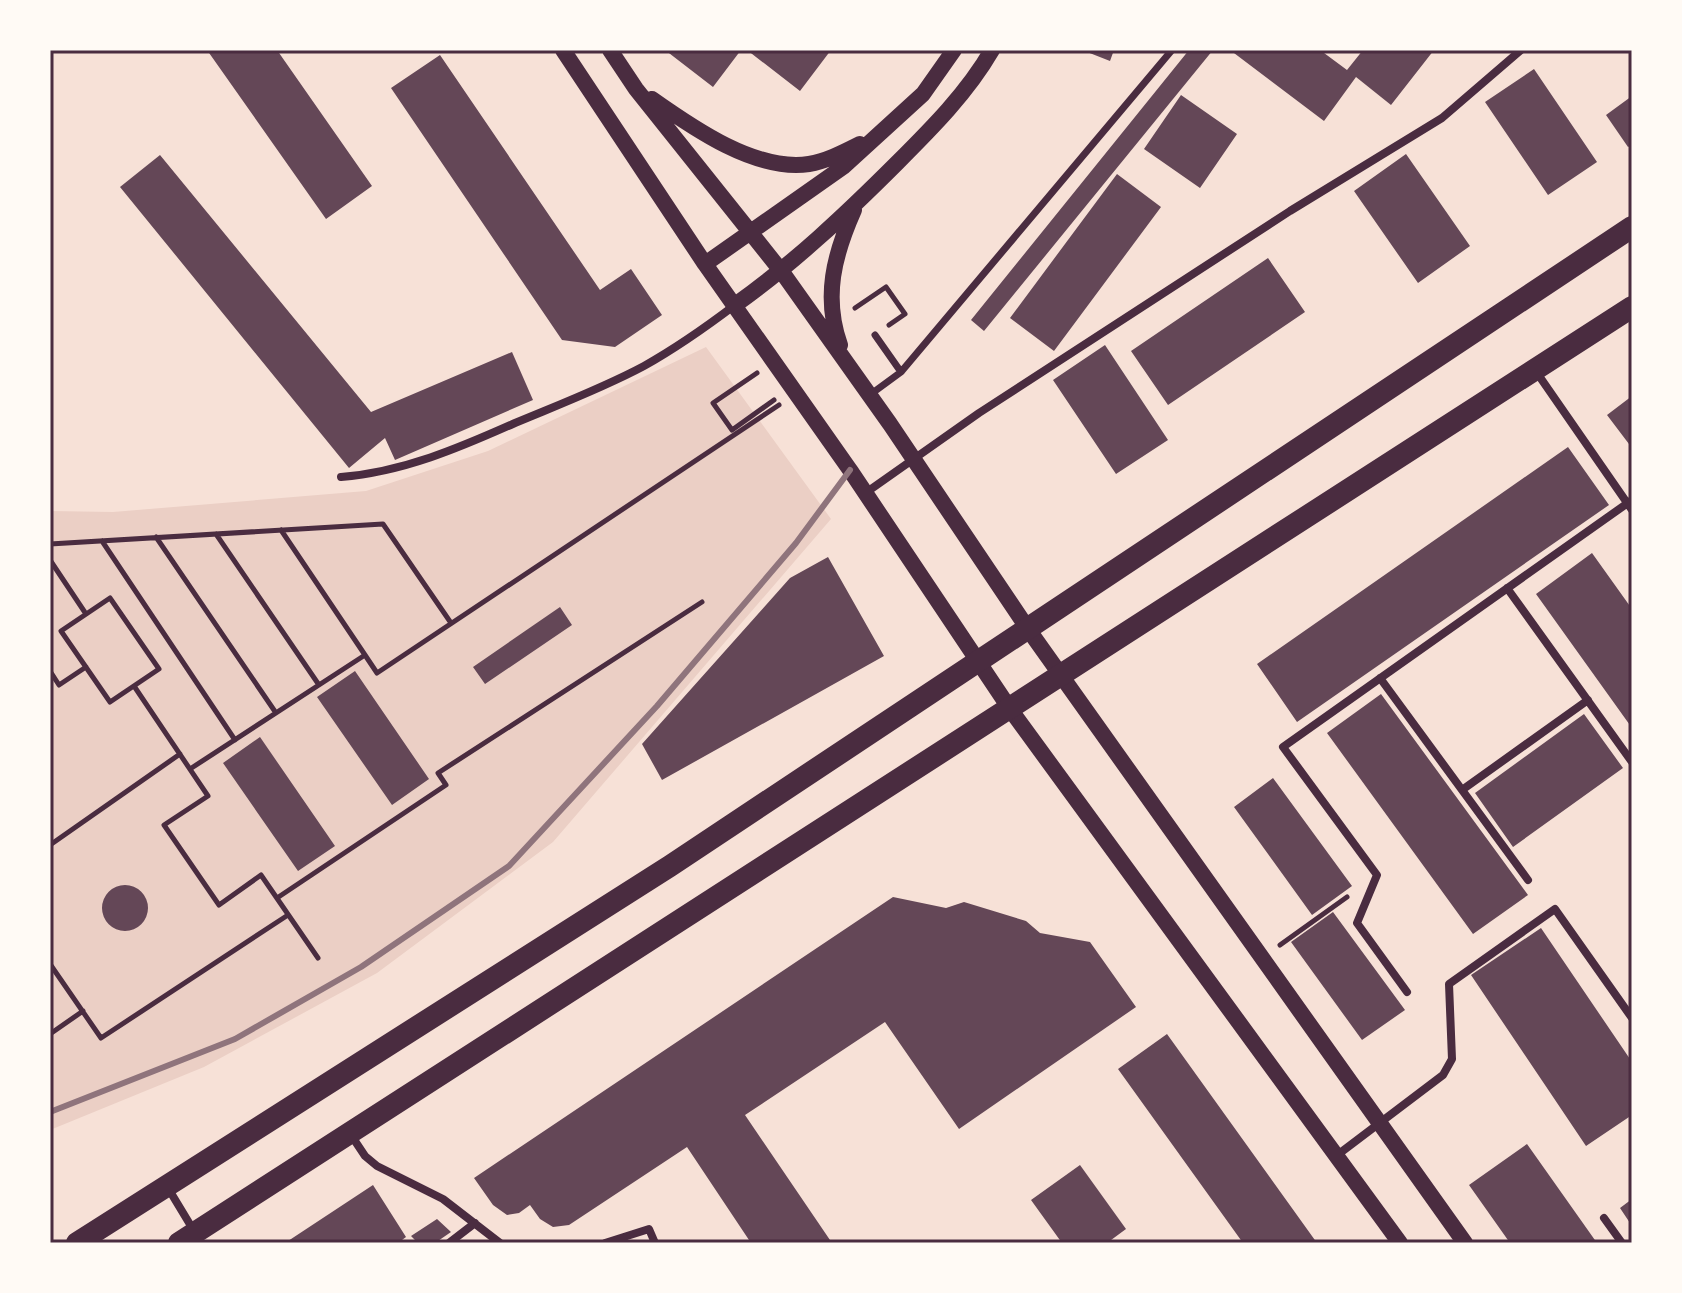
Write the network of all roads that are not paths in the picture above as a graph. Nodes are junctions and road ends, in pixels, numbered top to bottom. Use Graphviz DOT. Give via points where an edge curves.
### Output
graph roads {
  1 [pos="563,50"];
  2 [pos="610,50"];
  3 [pos="954,50"];
  4 [pos="992,50"];
  5 [pos="1172,50"];
  6 [pos="1521,50"];
  7 [pos="636,89"];
  8 [pos="879,134"];
  9 [pos="858,202"];
  10 [pos="1632,227"];
  11 [pos="750,234"];
  12 [pos="705,264"];
  13 [pos="782,272"];
  14 [pos="735,305"];
  15 [pos="1632,307"];
  16 [pos="875,335"];
  17 [pos="846,362"];
  18 [pos="1535,370"];
  19 [pos="901,372"];
  20 [pos="869,395"];
  21 [pos="913,460"];
  22 [pos="341,477"];
  23 [pos="864,494"];
  24 [pos="1630,504"];
  25 [pos="1507,588"];
  26 [pos="1028,629"];
  27 [pos="977,661"];
  28 [pos="1061,676"];
  29 [pos="1380,678"];
  30 [pos="1588,700"];
  31 [pos="1010,709"];
  32 [pos="1632,762"];
  33 [pos="1462,790"];
  34 [pos="1528,880"];
  35 [pos="1407,992"];
  36 [pos="1632,1018"];
  37 [pos="1379,1123"];
  38 [pos="351,1135"];
  39 [pos="1336,1156"];
  40 [pos="167,1187"];
  41 [pos="1604,1218"];
  42 [pos="475,1223"];
  43 [pos="190,1240"];
  44 [pos="77,1243"];
  45 [pos="449,1243"];
  46 [pos="500,1243"];
  47 [pos="605,1243"];
  48 [pos="655,1243"];
  49 [pos="1400,1243"];
  50 [pos="1465,1243"];
  51 [pos="1622,1243"];
  1 -- 12 [label="main road"];
  2 -- 7 [label="main road"];
  3 -- 8 [label="main road" via="923,94"];
  4 -- 9 [label="main road" via="939,120"];
  5 -- 19 [label="street"];
  6 -- 21 [label="street" via="1442,118 1290,211"];
  7 -- 8 [label="main road" via="745,154 781,163 834,157"];
  7 -- 11 [label="main road"];
  8 -- 11 [label="main road" via="843,167"];
  9 -- 13 [label="main road"];
  9 -- 17 [label="main road" via="833,265 830,303"];
  10 -- 26 [label="highway"];
  11 -- 12 [label="main road"];
  11 -- 13 [label="main road"];
  12 -- 14 [label="main road"];
  13 -- 14 [label="main road"];
  13 -- 17 [label="main road"];
  14 -- 22 [label="street" via="643,367 543,411 405,467"];
  14 -- 23 [label="main road"];
  15 -- 18 [label="highway"];
  16 -- 19 [label="street"];
  17 -- 20 [label="main road"];
  18 -- 24 [label="street"];
  18 -- 28 [label="highway"];
  19 -- 20 [label="street"];
  20 -- 21 [label="main road"];
  21 -- 23 [label="street"];
  21 -- 26 [label="main road"];
  23 -- 27 [label="main road"];
  24 -- 25 [label="street"];
  25 -- 29 [label="street"];
  25 -- 30 [label="street"];
  26 -- 27 [label="highway"];
  26 -- 28 [label="main road"];
  27 -- 31 [label="main road"];
  27 -- 40 [label="highway" via="670,866"];
  28 -- 31 [label="highway"];
  28 -- 37 [label="main road"];
  29 -- 33 [label="street"];
  29 -- 35 [label="street" via="1283,747 1377,875 1357,923"];
  30 -- 32 [label="street"];
  30 -- 33 [label="street"];
  31 -- 38 [label="highway"];
  31 -- 39 [label="main road"];
  33 -- 34 [label="street"];
  36 -- 37 [label="street" via="1555,909 1449,984 1452,1059 1443,1075"];
  37 -- 39 [label="street"];
  37 -- 50 [label="main road"];
  38 -- 42 [label="street" via="377,1166 443,1199"];
  38 -- 43 [label="highway"];
  39 -- 49 [label="main road"];
  40 -- 43 [label="street"];
  40 -- 44 [label="highway"];
  41 -- 51 [label="street"];
  42 -- 45 [label="street"];
  42 -- 46 [label="street"];
  47 -- 48 [label="street" via="649,1229"];
}
